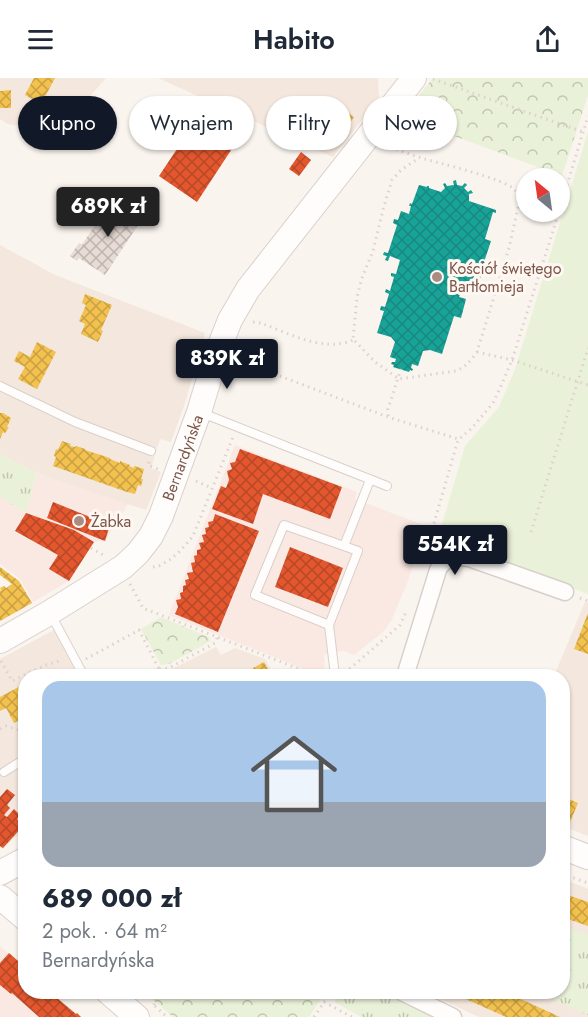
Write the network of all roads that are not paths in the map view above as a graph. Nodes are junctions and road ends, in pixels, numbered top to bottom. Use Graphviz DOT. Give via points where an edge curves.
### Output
graph roads {
  1 [pos="414,78"];
  2 [pos="0,386"];
  3 [pos="199,412"];
  4 [pos="151,451"];
  5 [pos="370,480"];
  6 [pos="387,486"];
  7 [pos="344,546"];
  8 [pos="565,592"];
  9 [pos="49,613"];
  10 [pos="329,625"];
  11 [pos="0,641"];
  12 [pos="80,669"];
  13 [pos="333,669"];
  14 [pos="407,669"];
  15 [pos="18,762"];
  16 [pos="4,772"];
  17 [pos="570,850"];
  18 [pos="588,856"];
  19 [pos="18,863"];
  20 [pos="0,873"];
  21 [pos="0,897"];
  22 [pos="18,912"];
  23 [pos="117,999"];
  24 [pos="416,999"];
  25 [pos="136,1013"];
  26 [pos="453,1017"];
  1 -- 3 [label="street, Bernardyńska" via="248,290 217,352"];
  2 -- 4 [label="lane" via="75,422"];
  3 -- 5 [label="lane"];
  3 -- 9 [label="street, Bernardyńska" via="151,536 123,567"];
  5 -- 6 [label="lane"];
  5 -- 7 [label="lane"];
  7 -- 10 [label="lane" via="358,551"];
  7 -- 10 [label="lane" via="285,525 255,595"];
  8 -- 14 [label="street" via="469,558 447,559 438,570"];
  9 -- 11 [label="street, Bernardyńska"];
  9 -- 12 [label="lane"];
  10 -- 13 [label="lane"];
  15 -- 16 [label="lane"];
  17 -- 18 [label="street"];
  19 -- 20 [label="street"];
  21 -- 22 [label="street"];
  23 -- 25 [label="street"];
  24 -- 26 [label="street"];
}
